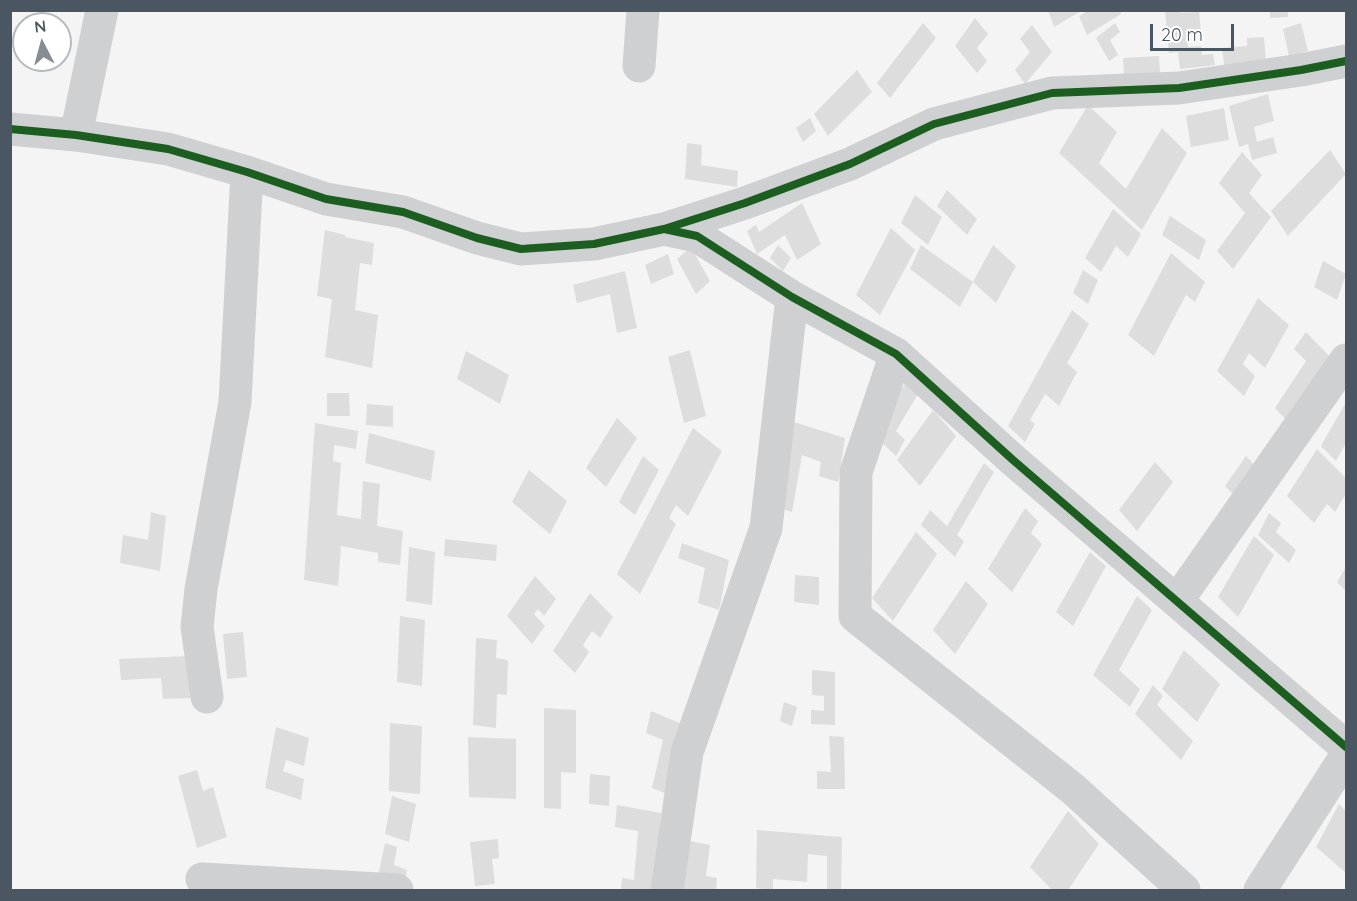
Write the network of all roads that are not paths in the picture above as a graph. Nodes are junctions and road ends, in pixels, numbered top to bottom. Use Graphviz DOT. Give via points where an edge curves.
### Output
graph roads {
  1 [pos="102,10"];
  2 [pos="643,10"];
  3 [pos="1347,61"];
  4 [pos="639,66"];
  5 [pos="10,129"];
  6 [pos="76,135"];
  7 [pos="248,172"];
  8 [pos="664,229"];
  9 [pos="792,297"];
  10 [pos="896,354"];
  11 [pos="1347,360"];
  12 [pos="1177,602"];
  13 [pos="207,697"];
  14 [pos="1347,747"];
  15 [pos="1347,756"];
  16 [pos="202,879"];
  17 [pos="397,891"];
  18 [pos="667,891"];
  19 [pos="1184,891"];
  20 [pos="1260,891"];
  1 -- 6 [label="street"];
  2 -- 4 [label="street"];
  3 -- 8 [label="street" via="1179,88 1052,93 934,124 850,164"];
  5 -- 6 [label="street"];
  6 -- 7 [label="street" via="168,149"];
  7 -- 8 [label="street" via="326,199 403,212 521,249 594,244"];
  7 -- 13 [label="street" via="234,402 201,589 198,627"];
  8 -- 9 [label="street" via="698,236"];
  9 -- 10 [label="street"];
  9 -- 18 [label="street" via="766,528 687,752"];
  10 -- 12 [label="street"];
  10 -- 19 [label="street" via="856,472 855,616 1073,789"];
  11 -- 12 [label="street"];
  12 -- 14 [label="street"];
  15 -- 20 [label="street"];
  16 -- 17 [label="street"];
}
